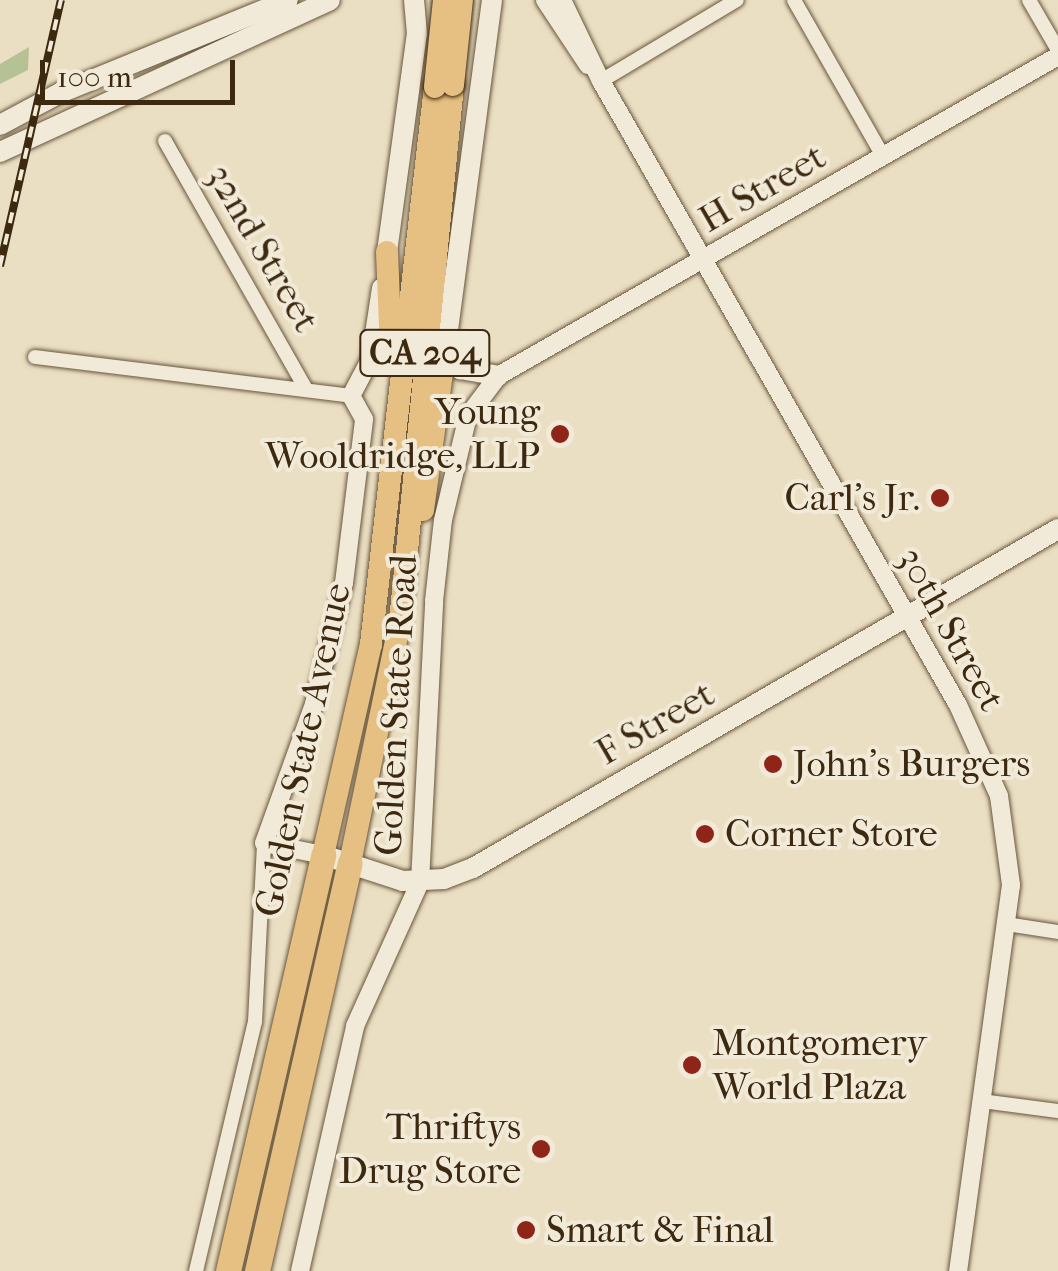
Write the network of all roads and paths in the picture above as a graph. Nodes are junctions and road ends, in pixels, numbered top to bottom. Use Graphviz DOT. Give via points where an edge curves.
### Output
graph roads {
  1 [pos="288,0"];
  2 [pos="330,0"];
  3 [pos="414,0"];
  4 [pos="424,0"];
  5 [pos="444,0"];
  6 [pos="462,0"];
  7 [pos="491,0"];
  8 [pos="545,0"];
  9 [pos="562,0"];
  10 [pos="737,0"];
  11 [pos="794,0"];
  12 [pos="1030,0"];
  13 [pos="1058,53"];
  14 [pos="601,81"];
  15 [pos="444,86"];
  16 [pos="0,124"];
  17 [pos="165,141"];
  18 [pos="0,152"];
  19 [pos="882,156"];
  20 [pos="387,252"];
  21 [pos="703,259"];
  22 [pos="446,344"];
  23 [pos="35,357"];
  24 [pos="498,376"];
  25 [pos="305,387"];
  26 [pos="351,396"];
  27 [pos="388,486"];
  28 [pos="1058,529"];
  29 [pos="908,616"];
  30 [pos="400,621"];
  31 [pos="264,843"];
  32 [pos="322,854"];
  33 [pos="350,863"];
  34 [pos="420,882"];
  35 [pos="1006,924"];
  36 [pos="1058,932"];
  37 [pos="982,1100"];
  38 [pos="1058,1111"];
  39 [pos="196,1271"];
  40 [pos="228,1271"];
  41 [pos="257,1271"];
  42 [pos="300,1271"];
  43 [pos="958,1271"];
  1 -- 16 [label="main road"];
  2 -- 18 [label="main road" via="234,49 70,114"];
  3 -- 20 [label="main road" via="416,34"];
  4 -- 7 [label="main road" via="460,6"];
  5 -- 15 [label="highway, Golden State Avenue / CA 204, bridge"];
  6 -- 15 [label="highway, Golden State Avenue / CA 204, bridge"];
  7 -- 22 [label="main road"];
  8 -- 14 [label="street, 30th Street"];
  9 -- 14 [label="street, 30th Street"];
  10 -- 14 [label="street"];
  11 -- 19 [label="street"];
  12 -- 13 [label="street"];
  13 -- 19 [label="street, H Street"];
  14 -- 21 [label="street, 30th Street"];
  15 -- 27 [label="highway, Golden State Avenue / CA 204"];
  15 -- 30 [label="highway, Golden State Avenue / CA 204"];
  17 -- 25 [label="street, 32nd Street"];
  19 -- 21 [label="street, H Street"];
  20 -- 26 [label="street" via="370,360"];
  20 -- 27 [label="highway"];
  21 -- 24 [label="street, H Street"];
  21 -- 29 [label="street, 30th Street"];
  22 -- 24 [label="main road" via="460,369"];
  22 -- 30 [label="highway" via="440,424"];
  23 -- 25 [label="street"];
  24 -- 34 [label="street, Golden State Road" via="468,416 442,520"];
  25 -- 26 [label="street"];
  26 -- 31 [label="street, Golden State Road" via="364,419 344,583 314,704"];
  27 -- 32 [label="highway, Golden State Avenue / CA 204" via="371,644"];
  28 -- 29 [label="main road, F Street"];
  29 -- 34 [label="main road, F Street" via="473,868"];
  29 -- 35 [label="street, 30th Street" via="980,748 998,796 1010,858"];
  30 -- 33 [label="highway, Golden State Avenue / CA 204"];
  31 -- 32 [label="street, F Street"];
  31 -- 39 [label="street, Golden State Road" via="256,1022"];
  32 -- 33 [label="main road, F Street"];
  32 -- 40 [label="highway, Golden State Avenue / CA 204"];
  33 -- 34 [label="main road, F Street"];
  33 -- 41 [label="highway, Golden State Avenue / CA 204"];
  34 -- 42 [label="street, Golden State Road" via="355,1026"];
  35 -- 36 [label="street"];
  35 -- 37 [label="street, 30th Street"];
  37 -- 38 [label="street"];
  37 -- 43 [label="street, 30th Street"];
}
